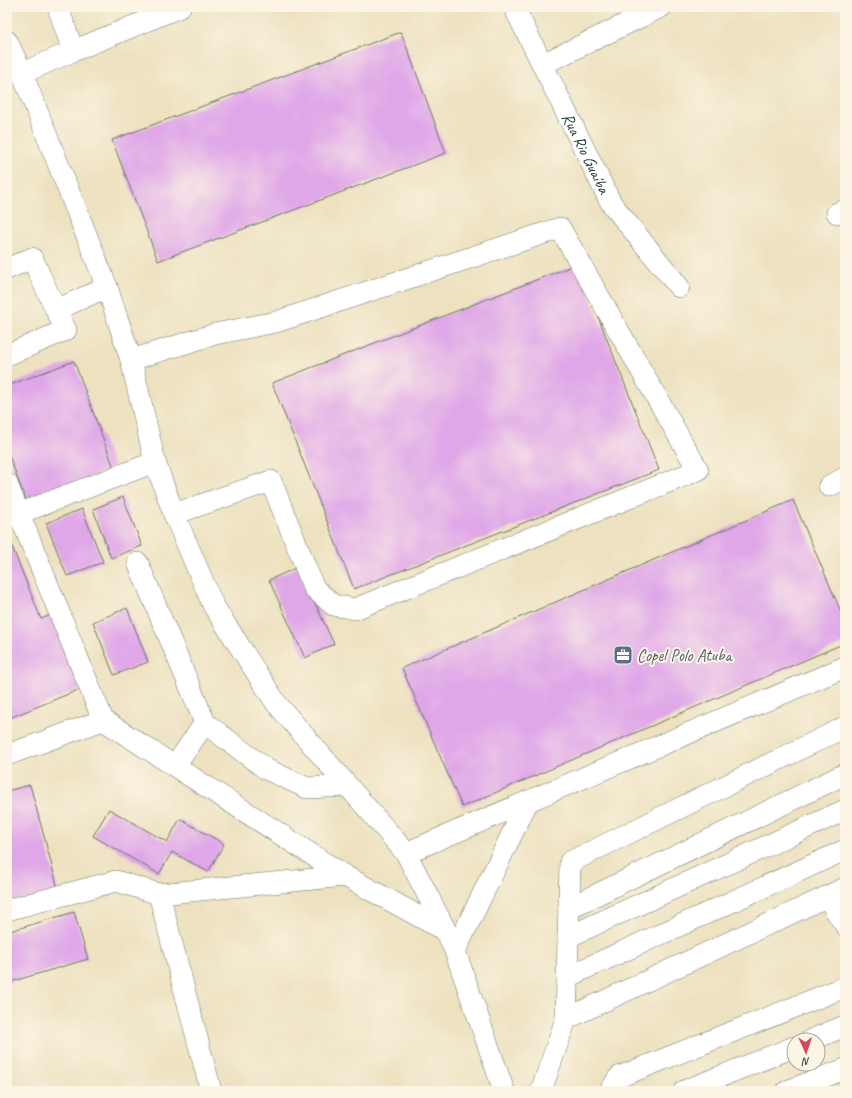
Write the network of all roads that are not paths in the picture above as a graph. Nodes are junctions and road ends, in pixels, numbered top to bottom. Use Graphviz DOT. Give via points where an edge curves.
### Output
graph roads {
  1 [pos="58,7"];
  2 [pos="180,7"];
  3 [pos="514,7"];
  4 [pos="661,7"];
  5 [pos="7,41"];
  6 [pos="73,51"];
  7 [pos="543,64"];
  8 [pos="22,73"];
  9 [pos="7,269"];
  10 [pos="107,287"];
  11 [pos="679,287"];
  12 [pos="56,310"];
  13 [pos="7,355"];
  14 [pos="131,360"];
  15 [pos="155,462"];
  16 [pos="7,484"];
  17 [pos="174,514"];
  18 [pos="13,516"];
  19 [pos="138,563"];
  20 [pos="845,667"];
  21 [pos="103,720"];
  22 [pos="205,723"];
  23 [pos="845,727"];
  24 [pos="7,755"];
  25 [pos="175,766"];
  26 [pos="845,774"];
  27 [pos="348,786"];
  28 [pos="528,801"];
  29 [pos="845,810"];
  30 [pos="845,850"];
  31 [pos="406,853"];
  32 [pos="344,876"];
  33 [pos="836,892"];
  34 [pos="159,894"];
  35 [pos="569,908"];
  36 [pos="7,910"];
  37 [pos="845,924"];
  38 [pos="446,931"];
  39 [pos="568,937"];
  40 [pos="455,951"];
  41 [pos="567,978"];
  42 [pos="845,987"];
  43 [pos="566,1019"];
  44 [pos="845,1026"];
  45 [pos="826,1034"];
  46 [pos="786,1050"];
  47 [pos="845,1069"];
  48 [pos="211,1091"];
  49 [pos="504,1091"];
  50 [pos="541,1091"];
  51 [pos="610,1091"];
  52 [pos="684,1091"];
  53 [pos="787,1091"];
  1 -- 6 [label="street"];
  2 -- 6 [label="street"];
  3 -- 7 [label="street, Rua Rio Guaíba"];
  4 -- 7 [label="street"];
  5 -- 8 [label="street"];
  6 -- 8 [label="street"];
  7 -- 11 [label="street, Rua Rio Guaíba" via="611,203"];
  8 -- 10 [label="street"];
  9 -- 12 [label="street" via="32,258"];
  10 -- 12 [label="street"];
  10 -- 14 [label="street"];
  12 -- 13 [label="street" via="66,330"];
  14 -- 15 [label="street"];
  14 -- 17 [label="street" via="215,334 276,322 560,228 698,470 355,609 333,605 314,588 271,481"];
  15 -- 17 [label="street"];
  15 -- 18 [label="street"];
  16 -- 18 [label="street"];
  17 -- 27 [label="street" via="212,605 276,703"];
  18 -- 21 [label="street"];
  19 -- 22 [label="street"];
  20 -- 28 [label="street"];
  21 -- 24 [label="street"];
  21 -- 25 [label="street"];
  22 -- 25 [label="street"];
  22 -- 27 [label="street" via="266,769 307,788"];
  23 -- 35 [label="street" via="570,862"];
  25 -- 32 [label="street"];
  26 -- 35 [label="street"];
  27 -- 31 [label="street"];
  28 -- 31 [label="street"];
  28 -- 40 [label="street"];
  29 -- 39 [label="street"];
  30 -- 41 [label="street"];
  31 -- 38 [label="street"];
  32 -- 34 [label="street"];
  32 -- 38 [label="street"];
  33 -- 37 [label="street"];
  33 -- 43 [label="street"];
  34 -- 36 [label="street" via="116,881"];
  34 -- 48 [label="street"];
  35 -- 39 [label="street"];
  38 -- 40 [label="street"];
  39 -- 41 [label="street"];
  40 -- 49 [label="street"];
  41 -- 43 [label="street"];
  42 -- 51 [label="street" via="619,1077"];
  43 -- 50 [label="street"];
  44 -- 45 [label="street"];
  46 -- 52 [label="street"];
  47 -- 53 [label="street"];
}
